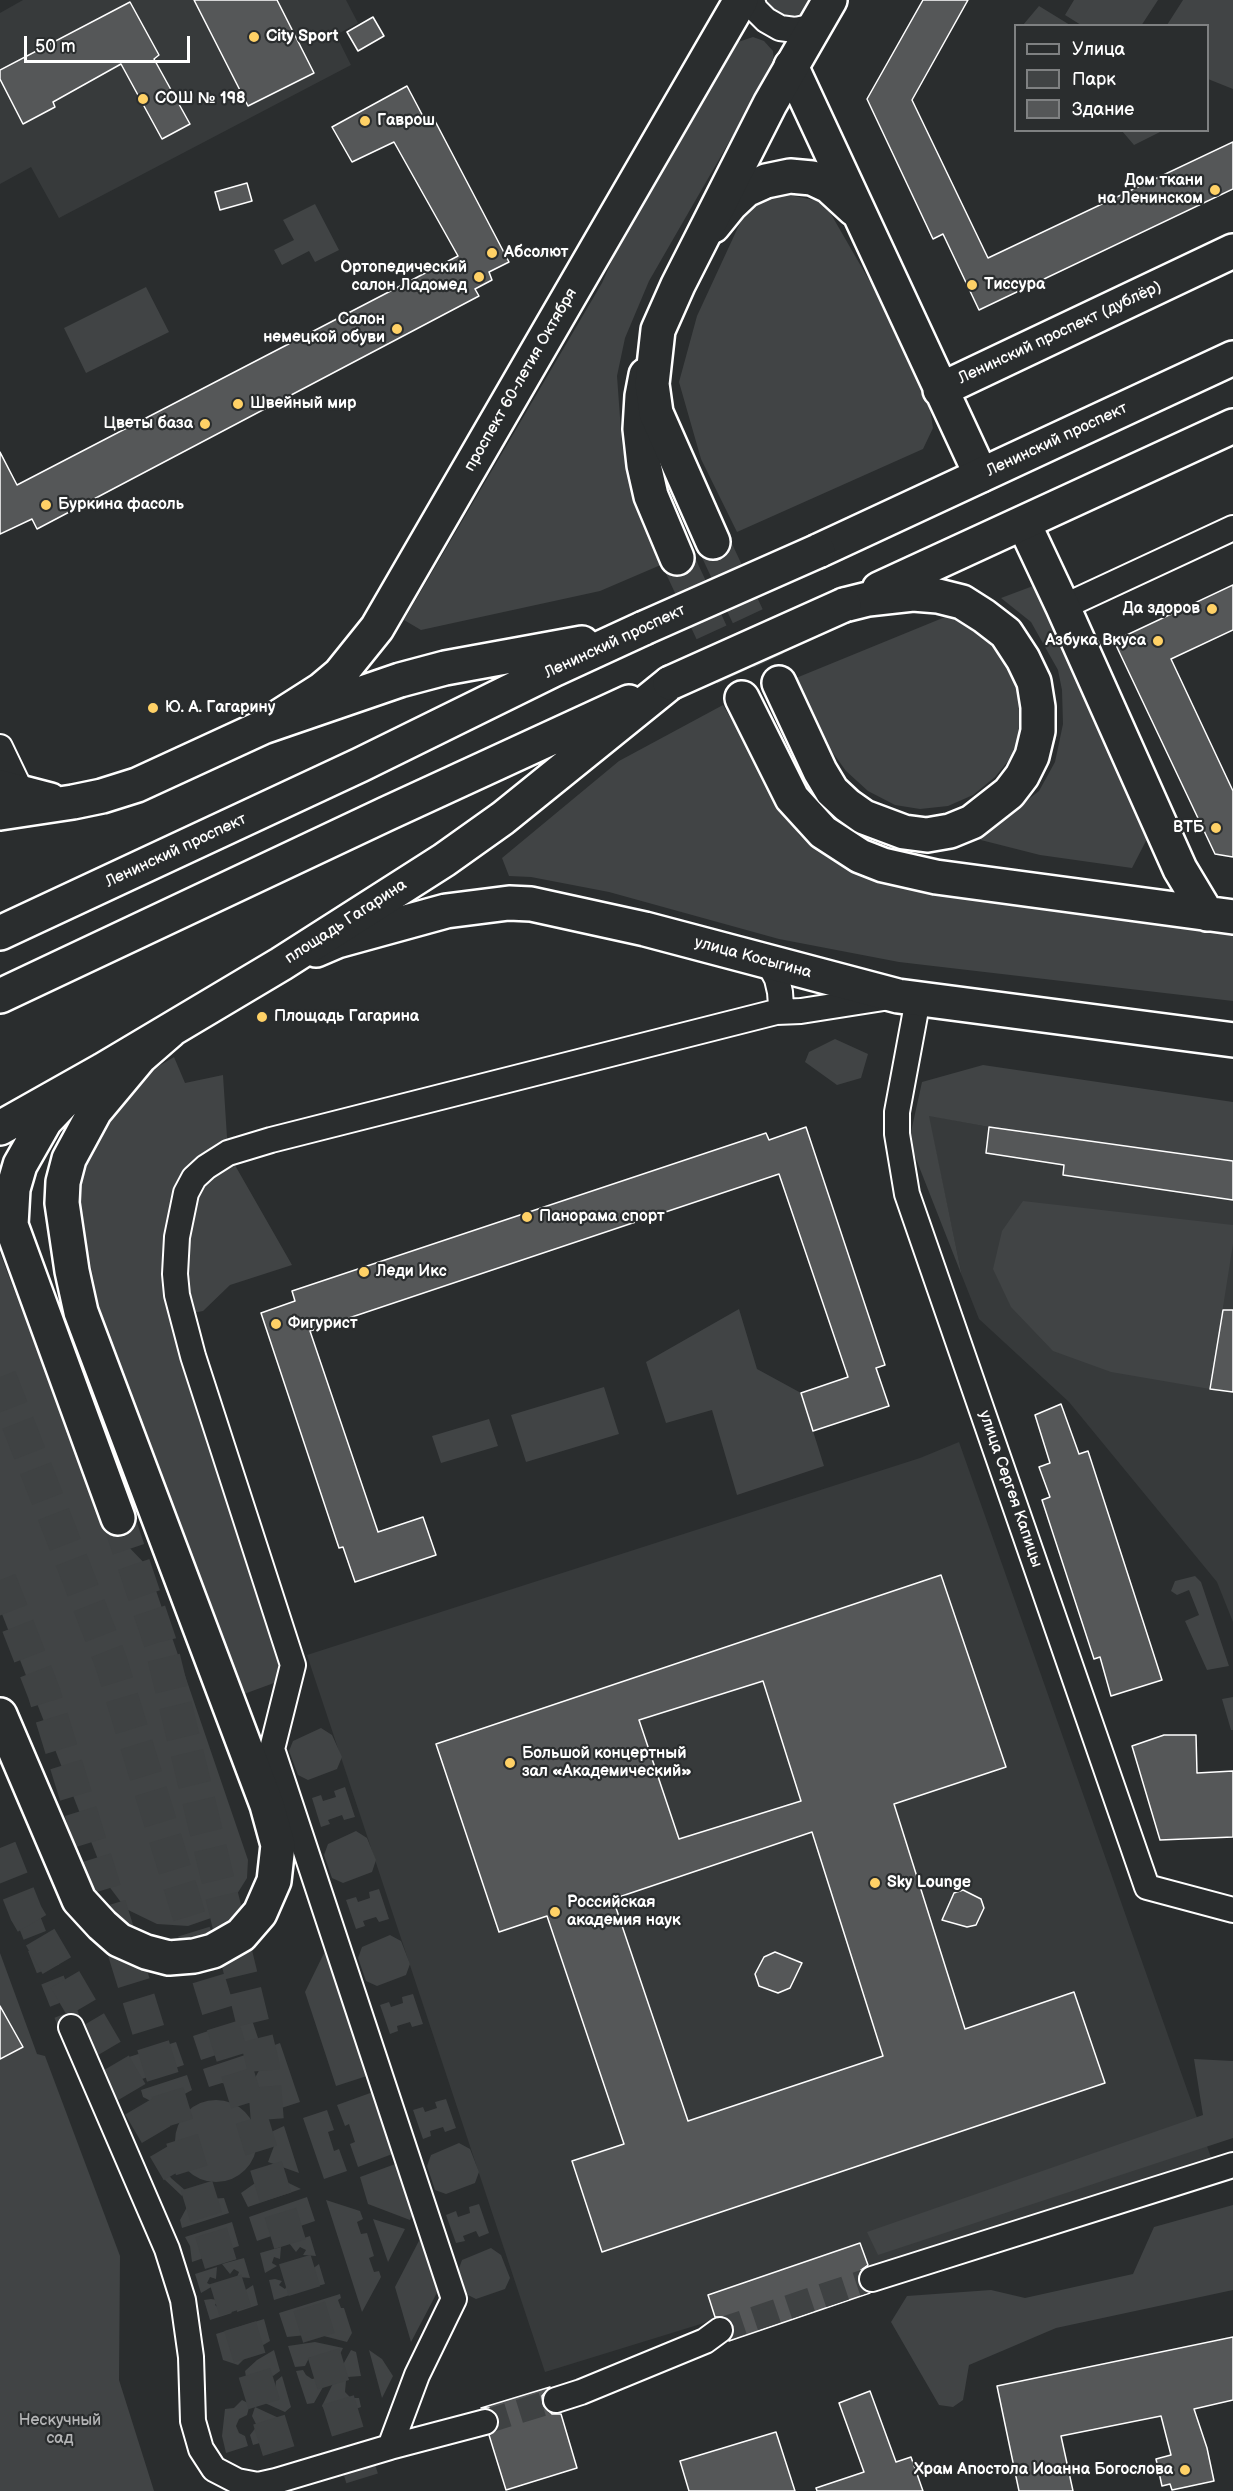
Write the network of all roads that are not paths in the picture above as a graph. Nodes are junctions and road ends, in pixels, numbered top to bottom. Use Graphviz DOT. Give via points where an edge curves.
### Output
graph roads {
  1 [pos="741,0"];
  2 [pos="752,0"];
  3 [pos="825,10"];
  4 [pos="791,66"];
  5 [pos="861,217"];
  6 [pos="696,250"];
  7 [pos="1233,251"];
  8 [pos="658,330"];
  9 [pos="1233,358"];
  10 [pos="940,390"];
  11 [pos="1233,426"];
  12 [pos="981,475"];
  13 [pos="1024,524"];
  14 [pos="1233,528"];
  15 [pos="713,542"];
  16 [pos="677,558"];
  17 [pos="844,605"];
  18 [pos="1063,607"];
  19 [pos="645,628"];
  20 [pos="670,683"];
  21 [pos="779,683"];
  22 [pos="742,698"];
  23 [pos="263,727"];
  24 [pos="0,747"];
  25 [pos="820,771"];
  26 [pos="7,798"];
  27 [pos="1009,886"];
  28 [pos="1220,915"];
  29 [pos="0,933"];
  30 [pos="768,962"];
  31 [pos="281,964"];
  32 [pos="0,996"];
  33 [pos="908,998"];
  34 [pos="776,1012"];
  35 [pos="170,1031"];
  36 [pos="1233,1040"];
  37 [pos="103,1070"];
  38 [pos="0,1128"];
  39 [pos="118,1518"];
  40 [pos="0,1715"];
  41 [pos="1233,1910"];
  42 [pos="71,2027"];
  43 [pos="1233,2165"];
  44 [pos="872,2279"];
  45 [pos="720,2330"];
  46 [pos="556,2400"];
  47 [pos="485,2422"];
  48 [pos="390,2447"];
  1 -- 23 [label="main road, проспект 60-летия Октября" via="377,628 340,674"];
  2 -- 3 [label="street" via="755,9 780,28 810,27"];
  3 -- 4 [label="main road"];
  4 -- 5 [label="main road"];
  4 -- 6 [label="main road"];
  5 -- 6 [label="main road" via="829,186 812,178 790,176 746,190"];
  5 -- 10 [label="main road"];
  6 -- 8 [label="main road"];
  7 -- 10 [label="main road, Ленинский проспект (дублёр)"];
  8 -- 15 [label="main road" via="652,384 656,413"];
  8 -- 16 [label="main road" via="642,396 640,429 651,496"];
  9 -- 12 [label="main road, Ленинский проспект"];
  10 -- 12 [label="main road, Ленинский проспект (дублёр)"];
  11 -- 13 [label="main road"];
  12 -- 19 [label="main road, Ленинский проспект, bridge"];
  13 -- 17 [label="main road"];
  13 -- 18 [label="main road"];
  14 -- 18 [label="street"];
  17 -- 20 [label="main road, bridge"];
  17 -- 25 [label="main road" via="868,598 913,594 962,602 984,616 1006,633 1034,682 1038,731 1032,756 1009,793 972,822 950,831 927,835 904,832 874,821 847,805 832,791"];
  18 -- 28 [label="main road" via="1180,869"];
  19 -- 23 [label="main road" via="612,638 445,668"];
  19 -- 29 [label="main road, Ленинский проспект"];
  20 -- 31 [label="main road, площадь Гагарина" via="503,818"];
  20 -- 32 [label="main road"];
  21 -- 25 [label="main road"];
  22 -- 27 [label="main road" via="792,798 823,832 841,845 883,865"];
  23 -- 26 [label="main road" via="137,785 102,796 73,802"];
  24 -- 26 [label="street"];
  25 -- 27 [label="main road" via="841,812 865,837 903,858 934,869"];
  27 -- 28 [label="main road"];
  30 -- 31 [label="main road, улица Косыгина" via="567,910 509,903 414,918 337,941"];
  30 -- 33 [label="main road, улица Косыгина"];
  30 -- 34 [label="street" via="780,992 781,1006"];
  31 -- 35 [label="main road, площадь Гагарина"];
  33 -- 34 [label="street"];
  33 -- 36 [label="main road, улица Косыгина"];
  33 -- 41 [label="street, улица Сергея Капицы" via="897,1134 911,1206 1147,1887"];
  34 -- 48 [label="street" via="228,1153 194,1178 186,1192 174,1274 182,1315 293,1665 272,1749 454,2299 417,2375"];
  35 -- 37 [label="main road, площадь Гагарина"];
  35 -- 40 [label="main road" via="140,1058 95,1111 69,1159 62,1203 81,1312 267,1804 278,1845 274,1881 260,1913 241,1935 213,1951 194,1956 169,1958 119,1940 79,1900"];
  37 -- 38 [label="main road, площадь Гагарина"];
  37 -- 39 [label="main road" via="45,1121 21,1165 10,1208 16,1242"];
  42 -- 48 [label="street" via="167,2249 183,2300 191,2357 193,2421 201,2449 214,2469 237,2481 258,2485"];
  43 -- 44 [label="street"];
  45 -- 46 [label="street" via="705,2341"];
  47 -- 48 [label="street"];
}
